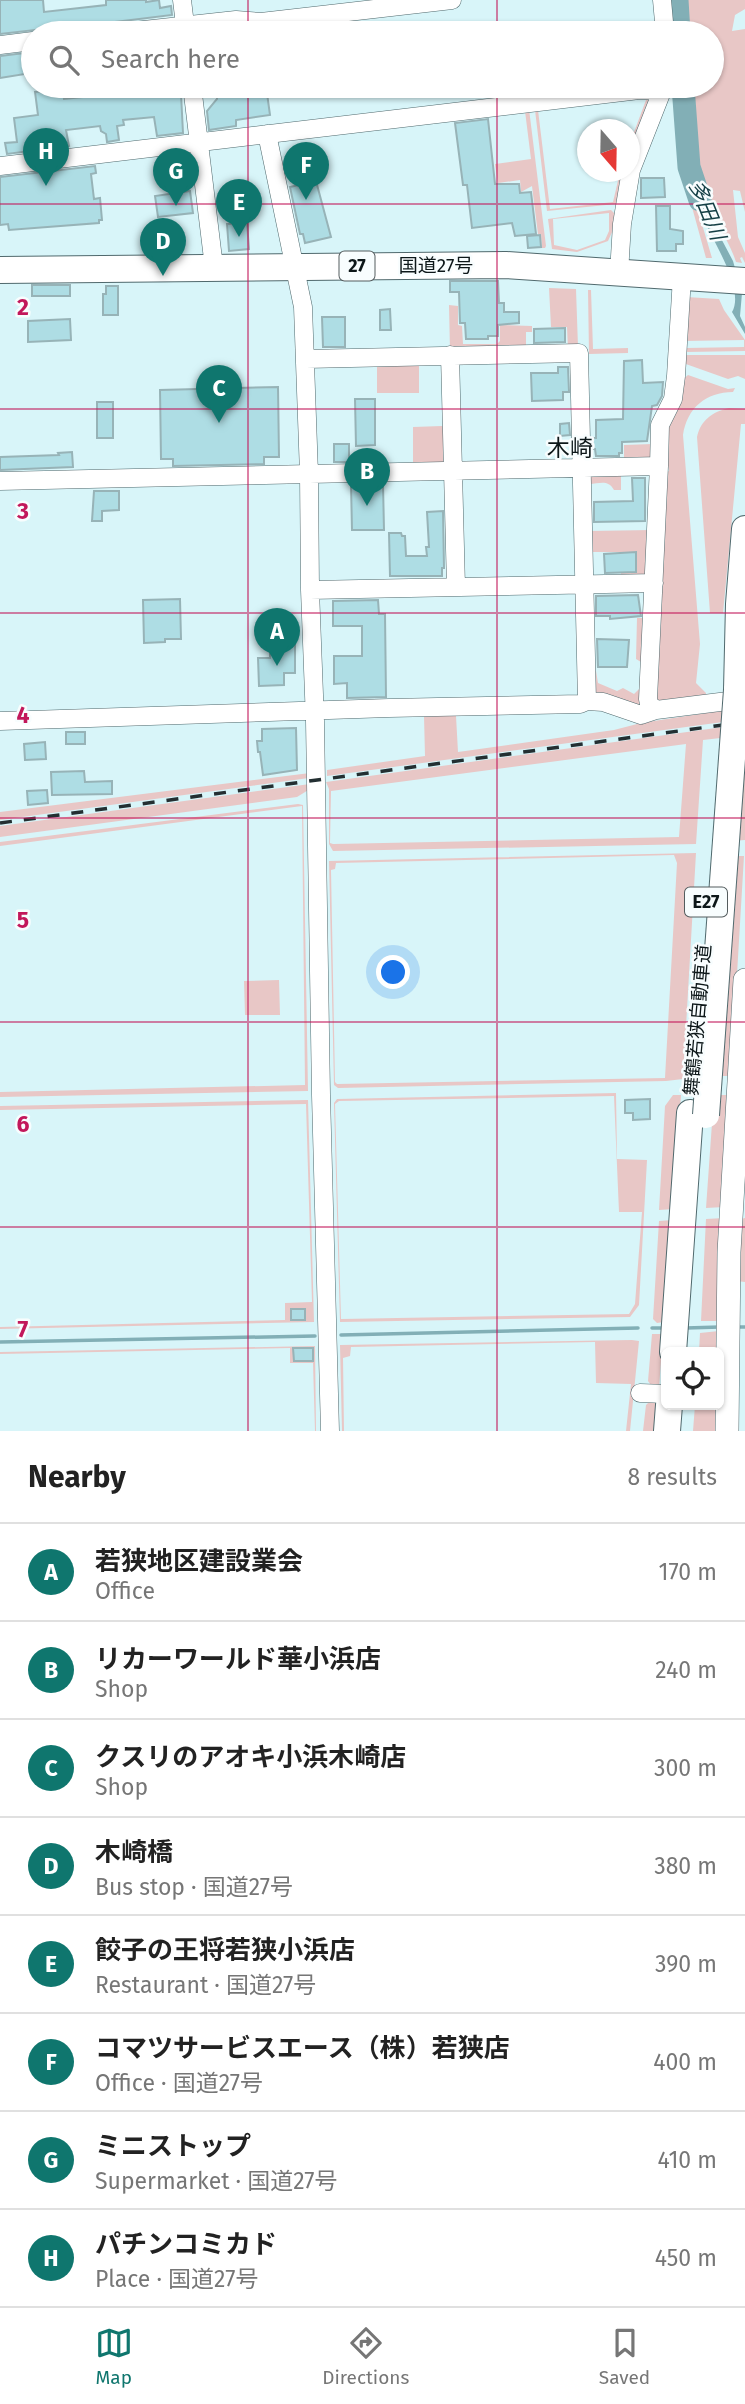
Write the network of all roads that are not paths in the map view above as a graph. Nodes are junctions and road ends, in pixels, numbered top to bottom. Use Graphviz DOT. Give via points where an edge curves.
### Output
graph roads {
  1 [pos="182,0"];
  2 [pos="452,0"];
  3 [pos="662,0"];
  4 [pos="185,21"];
  5 [pos="230,21"];
  6 [pos="248,21"];
  7 [pos="270,21"];
  8 [pos="664,21"];
  9 [pos="21,42"];
  10 [pos="0,45"];
  11 [pos="193,98"];
  12 [pos="573,98"];
  13 [pos="659,98"];
  14 [pos="267,135"];
  15 [pos="198,142"];
  16 [pos="0,166"];
  17 [pos="296,267"];
  18 [pos="214,268"];
  19 [pos="0,270"];
  20 [pos="619,273"];
  21 [pos="682,277"];
  22 [pos="745,281"];
  23 [pos="450,355"];
  24 [pos="306,359"];
  25 [pos="659,466"];
  26 [pos="582,468"];
  27 [pos="452,471"];
  28 [pos="309,474"];
  29 [pos="0,481"];
  30 [pos="745,529"];
  31 [pos="654,583"];
  32 [pos="585,584"];
  33 [pos="456,587"];
  34 [pos="310,590"];
  35 [pos="736,693"];
  36 [pos="587,701"];
  37 [pos="656,710"];
  38 [pos="313,711"];
  39 [pos="0,721"];
  40 [pos="745,980"];
  41 [pos="673,1347"];
  42 [pos="691,1347"];
  43 [pos="724,1386"];
  44 [pos="640,1393"];
  45 [pos="661,1394"];
  46 [pos="724,1404"];
  47 [pos="669,1410"];
  48 [pos="687,1410"];
  49 [pos="330,1431"];
  50 [pos="667,1431"];
  51 [pos="686,1431"];
  52 [pos="727,1431"];
  1 -- 4 [label="street"];
  2 -- 7 [label="street"];
  3 -- 8 [label="street"];
  5 -- 6 [label="street"];
  9 -- 10 [label="street"];
  11 -- 15 [label="street"];
  12 -- 14 [label="street"];
  13 -- 20 [label="street" via="631,170"];
  14 -- 15 [label="street"];
  14 -- 17 [label="street"];
  15 -- 16 [label="street"];
  15 -- 18 [label="street"];
  17 -- 18 [label="highway, 国道27号 / 27"];
  17 -- 20 [label="highway, 国道27号 / 27" via="506,265"];
  17 -- 24 [label="street"];
  18 -- 19 [label="highway, 国道27号 / 27"];
  20 -- 21 [label="highway, 国道27号 / 27"];
  21 -- 22 [label="highway, 国道27号 / 27"];
  21 -- 25 [label="street" via="677,376 673,399 660,425"];
  23 -- 24 [label="street"];
  23 -- 26 [label="street" via="579,353"];
  23 -- 27 [label="street"];
  24 -- 28 [label="street"];
  25 -- 26 [label="street"];
  25 -- 31 [label="street"];
  26 -- 27 [label="street"];
  26 -- 32 [label="street"];
  27 -- 28 [label="street"];
  27 -- 33 [label="street"];
  28 -- 29 [label="street"];
  28 -- 34 [label="street"];
  30 -- 35 [label="highway, 舞鶴若狭自動車道 / E27"];
  31 -- 32 [label="street"];
  31 -- 37 [label="street" via="648,699"];
  32 -- 33 [label="street"];
  32 -- 36 [label="street"];
  33 -- 34 [label="street"];
  34 -- 38 [label="street"];
  35 -- 37 [label="street"];
  35 -- 41 [label="highway, 舞鶴若狭自動車道 / E27" via="710,853"];
  35 -- 42 [label="highway, 舞鶴若狭自動車道 / E27, bridge"];
  36 -- 37 [label="street" via="641,715"];
  36 -- 38 [label="street"];
  38 -- 39 [label="street"];
  38 -- 49 [label="street"];
  40 -- 43 [label="main road"];
  44 -- 45 [label="street"];
  46 -- 52 [label="main road"];
  47 -- 50 [label="highway"];
  48 -- 51 [label="highway"];
}
